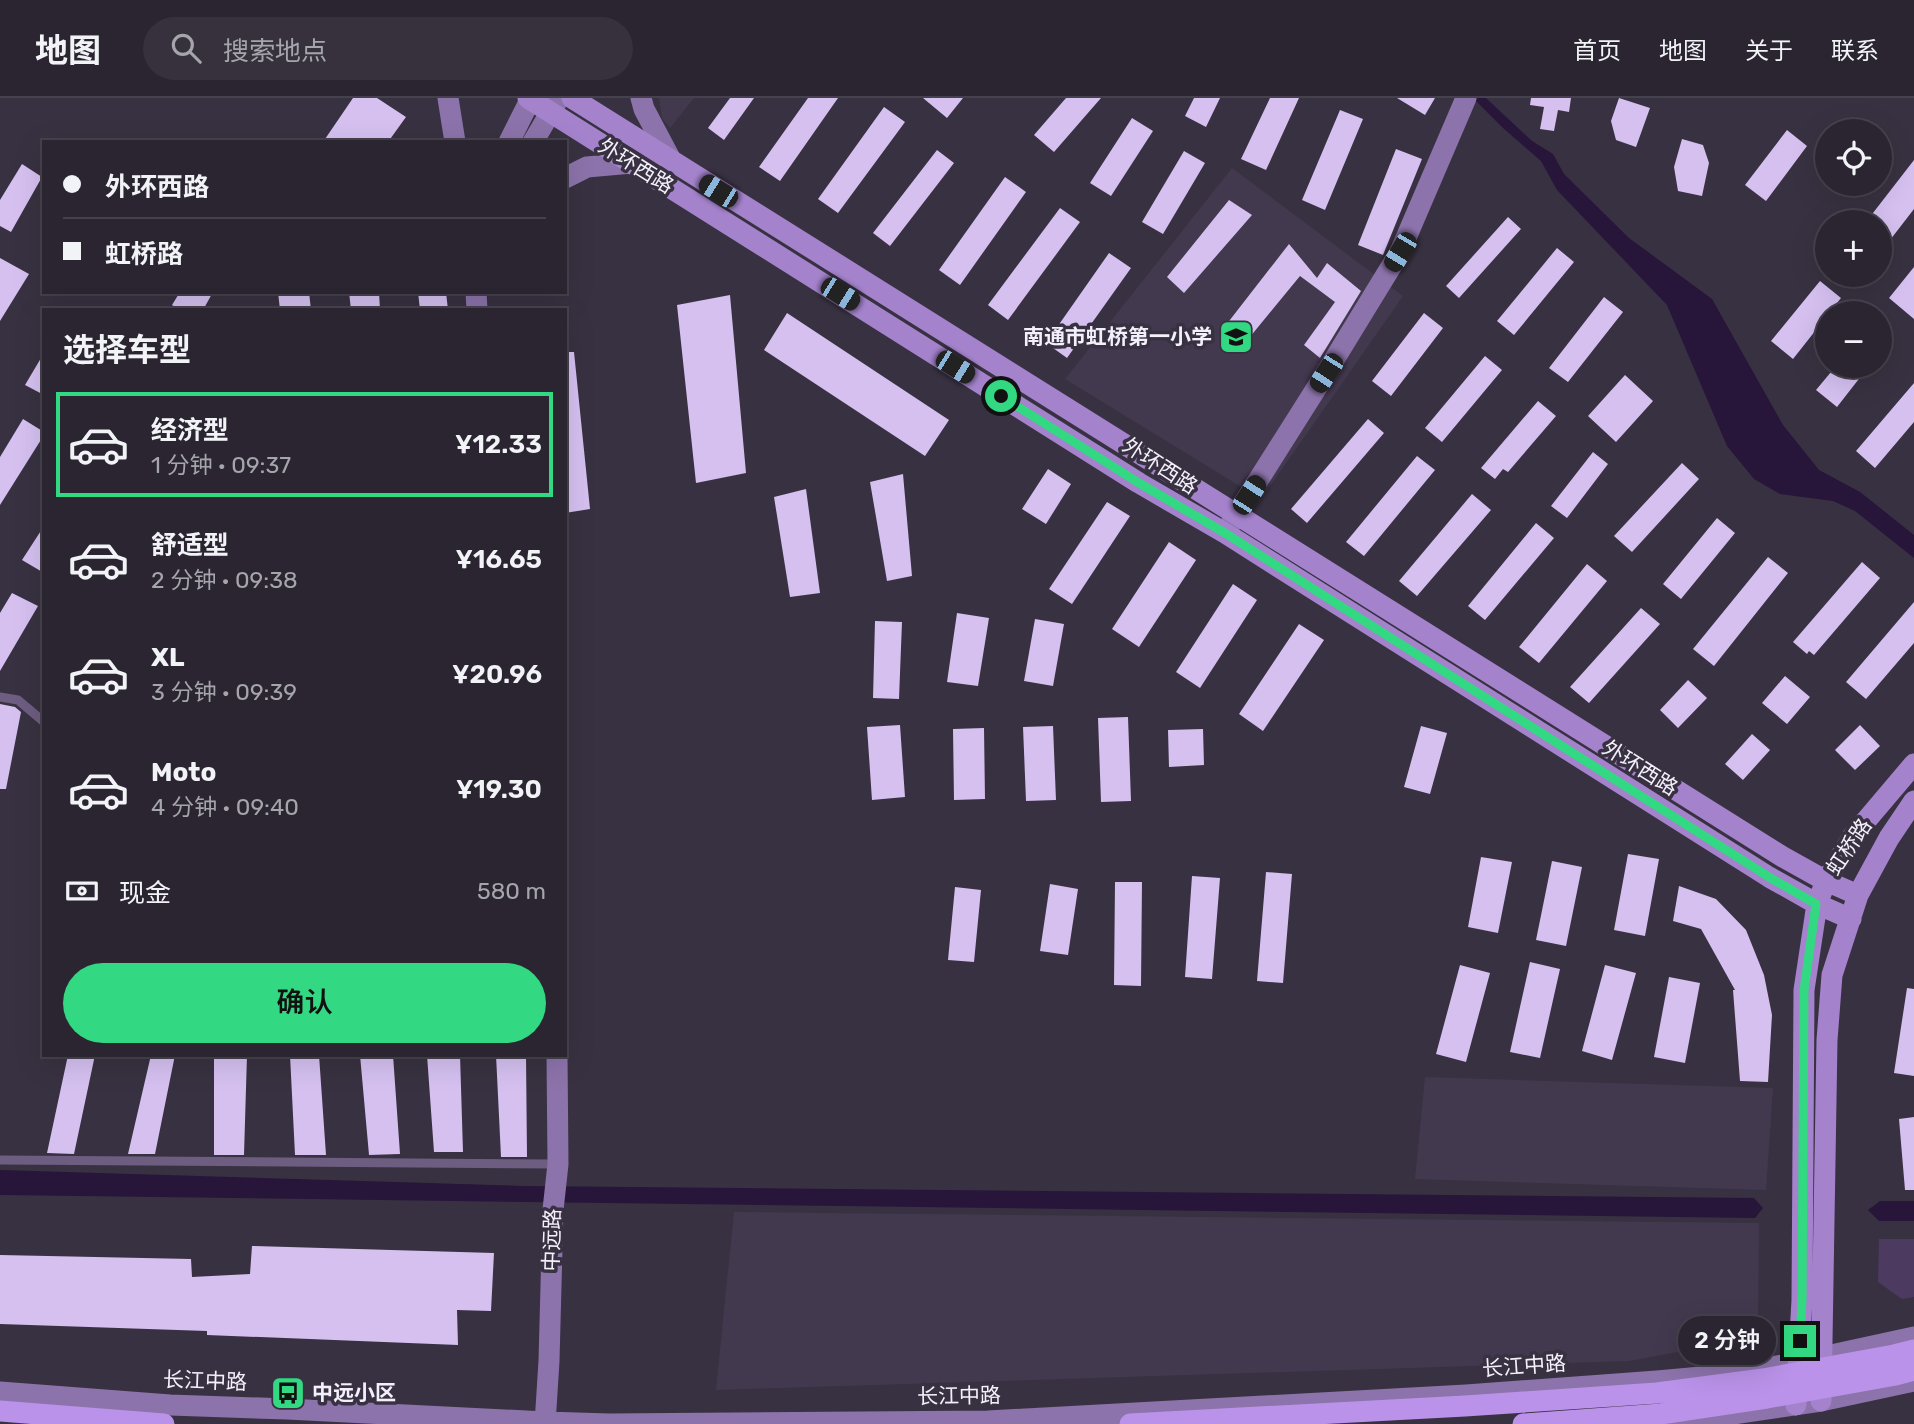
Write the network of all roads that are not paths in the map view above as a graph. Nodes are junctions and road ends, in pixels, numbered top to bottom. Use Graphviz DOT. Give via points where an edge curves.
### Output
graph roads {
  1 [pos="448,98"];
  2 [pos="530,98"];
  3 [pos="572,98"];
  4 [pos="640,98"];
  5 [pos="1464,102"];
  6 [pos="555,105"];
  7 [pos="455,140"];
  8 [pos="510,140"];
  9 [pos="534,140"];
  10 [pos="672,162"];
  11 [pos="632,163"];
  12 [pos="567,177"];
  13 [pos="1230,524"];
  14 [pos="0,696"];
  15 [pos="42,720"];
  16 [pos="1914,764"];
  17 [pos="1914,801"];
  18 [pos="1826,881"];
  19 [pos="1858,895"];
  20 [pos="1816,904"];
  21 [pos="1851,919"];
  22 [pos="557,1057"];
  23 [pos="0,1160"];
  24 [pos="557,1171"];
  25 [pos="1914,1337"];
  26 [pos="1914,1350"];
  27 [pos="1822,1356"];
  28 [pos="1799,1362"];
  29 [pos="1914,1370"];
  30 [pos="1914,1381"];
  31 [pos="0,1392"];
  32 [pos="1821,1401"];
  33 [pos="1796,1405"];
  34 [pos="0,1410"];
  35 [pos="545,1423"];
  36 [pos="164,1424"];
  37 [pos="1130,1424"];
  38 [pos="1522,1424"];
  39 [pos="1666,1424"];
  1 -- 7 [label="main road"];
  2 -- 6 [label="main road, 外环西路"];
  2 -- 8 [label="main road"];
  3 -- 10 [label="main road, 外环西路"];
  4 -- 10 [label="main road"];
  5 -- 13 [label="main road" via="1400,252"];
  6 -- 9 [label="main road"];
  6 -- 11 [label="main road, 外环西路"];
  10 -- 13 [label="main road, 外环西路" via="1092,423"];
  11 -- 12 [label="main road" via="587,167"];
  11 -- 13 [label="main road, 外环西路" via="1139,483"];
  13 -- 18 [label="main road, 外环西路"];
  13 -- 20 [label="main road, 外环西路" via="1757,870"];
  14 -- 15 [label="lane" via="18,700"];
  16 -- 18 [label="main road, 虹桥路" via="1853,836"];
  17 -- 19 [label="main road, 虹桥路"];
  18 -- 19 [label="main road, 外环西路"];
  18 -- 20 [label="main road, 虹桥路"];
  19 -- 21 [label="main road, 虹桥路"];
  20 -- 21 [label="main road, 外环西路"];
  20 -- 28 [label="main road, 虹桥路" via="1804,990"];
  21 -- 27 [label="main road, 虹桥路" via="1832,975 1827,1040"];
  22 -- 24 [label="main road, 中远路"];
  23 -- 24 [label="lane"];
  24 -- 35 [label="main road, 中远路"];
  25 -- 27 [label="main road, 长江中路"];
  26 -- 37 [label="highway, 长江中路" via="1763,1379 1657,1393"];
  27 -- 28 [label="main road, 长江中路"];
  27 -- 32 [label="main road, 虹桥路"];
  28 -- 33 [label="main road, 虹桥路"];
  28 -- 35 [label="main road, 长江中路" via="1734,1374 1466,1395 988,1420"];
  29 -- 38 [label="highway" via="1661,1414"];
  30 -- 32 [label="main road"];
  31 -- 35 [label="main road, 长江中路"];
  32 -- 33 [label="main road"];
  33 -- 39 [label="main road"];
  34 -- 36 [label="highway"];
}
